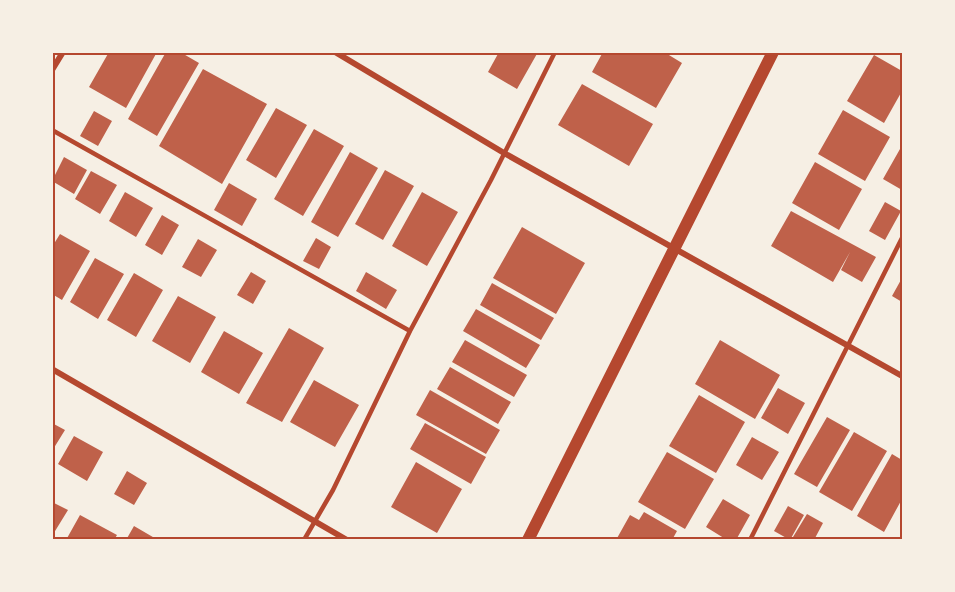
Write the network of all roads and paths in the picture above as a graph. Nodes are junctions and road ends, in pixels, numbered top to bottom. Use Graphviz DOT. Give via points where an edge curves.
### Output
graph roads {
  1 [pos="63,52"];
  2 [pos="335,52"];
  3 [pos="555,52"];
  4 [pos="773,52"];
  5 [pos="52,70"];
  6 [pos="52,130"];
  7 [pos="504,153"];
  8 [pos="903,238"];
  9 [pos="675,248"];
  10 [pos="410,331"];
  11 [pos="847,345"];
  12 [pos="52,369"];
  13 [pos="903,376"];
  14 [pos="314,521"];
  15 [pos="753,539"];
  16 [pos="304,540"];
  17 [pos="346,540"];
  18 [pos="528,540"];
  1 -- 5 [label="street"];
  2 -- 7 [label="street"];
  3 -- 7 [label="lane"];
  4 -- 9 [label="main road"];
  6 -- 10 [label="lane"];
  7 -- 9 [label="street"];
  7 -- 10 [label="lane"];
  8 -- 11 [label="lane"];
  9 -- 11 [label="street"];
  9 -- 18 [label="main road"];
  10 -- 14 [label="lane"];
  11 -- 13 [label="street"];
  11 -- 15 [label="lane"];
  12 -- 14 [label="street"];
  14 -- 16 [label="lane"];
  14 -- 17 [label="street"];
}
